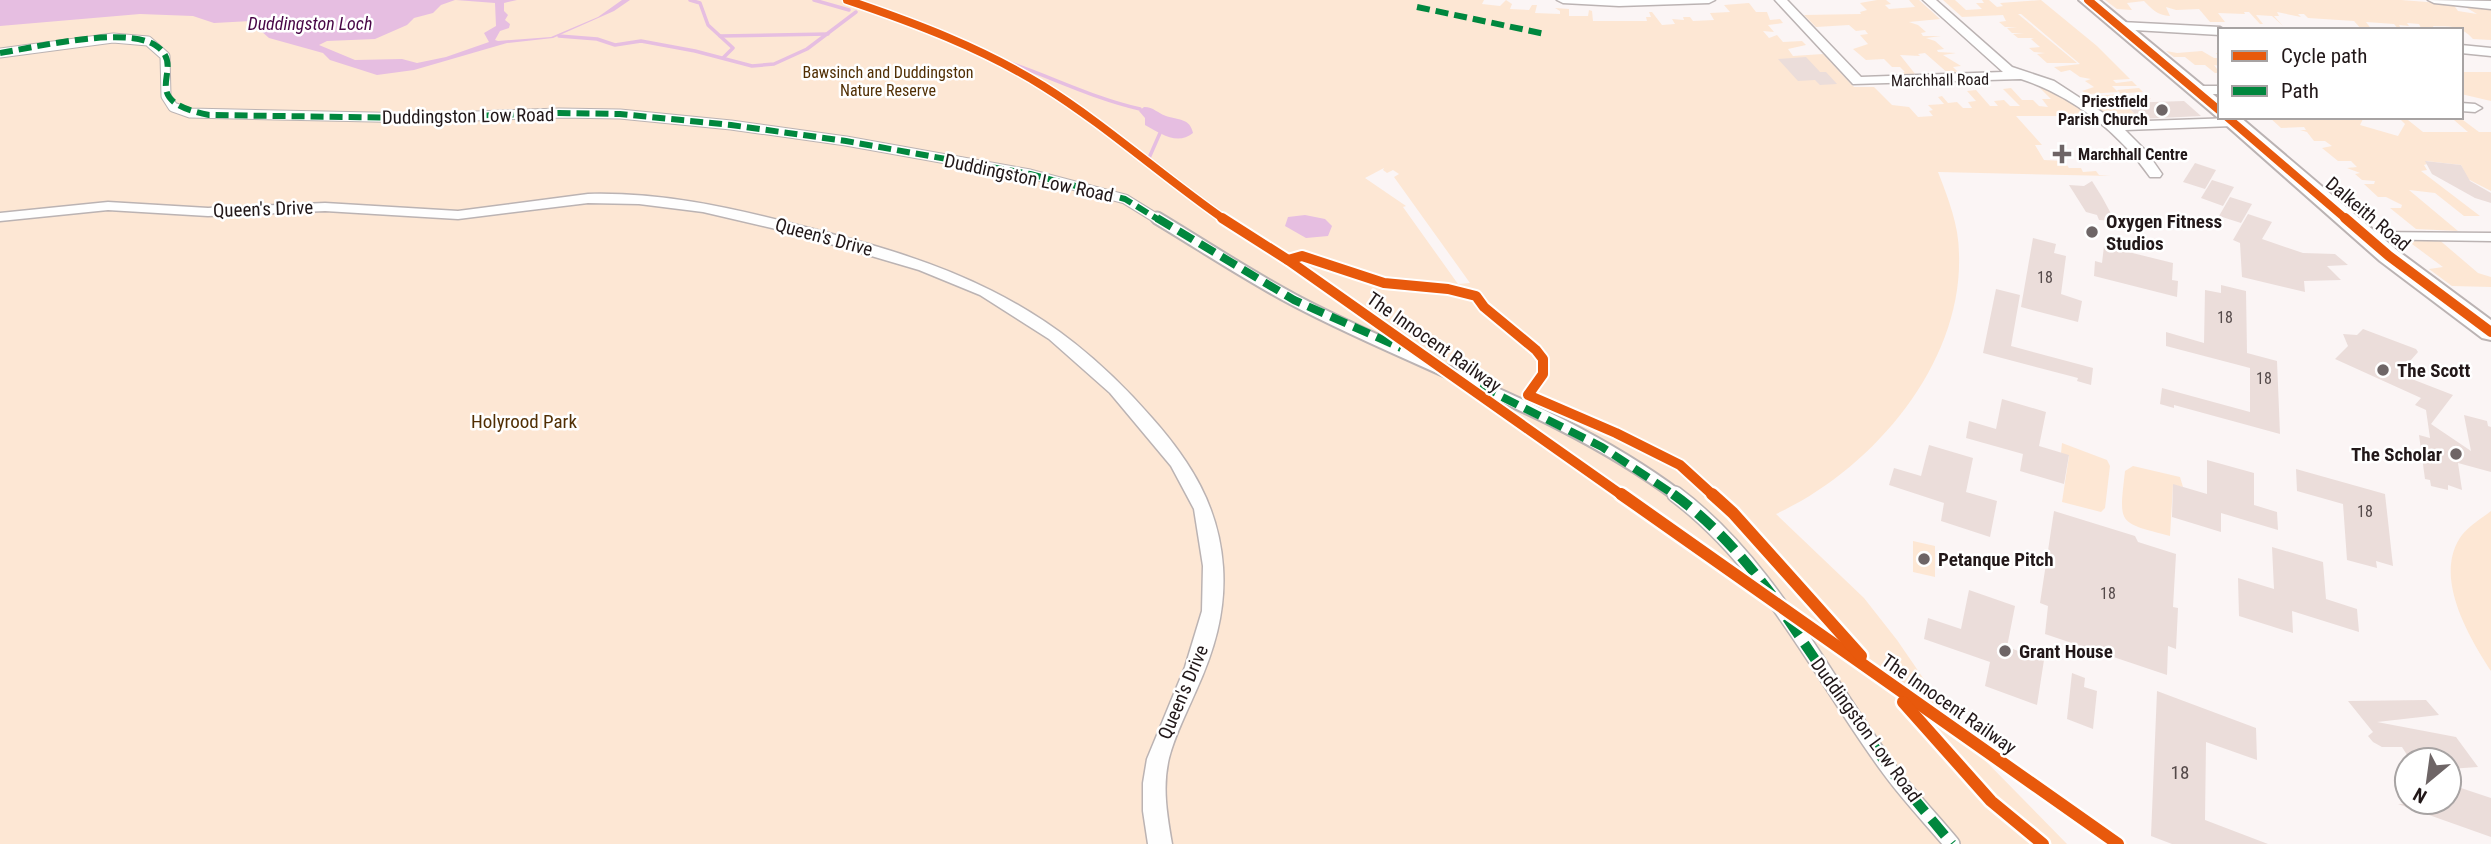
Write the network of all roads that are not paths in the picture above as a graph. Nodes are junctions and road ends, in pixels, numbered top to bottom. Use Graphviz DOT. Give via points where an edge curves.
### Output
graph roads {
  1 [pos="1563,0"];
  2 [pos="1709,0"];
  3 [pos="1782,0"];
  4 [pos="1929,0"];
  5 [pos="2088,0"];
  6 [pos="2434,0"];
  7 [pos="1651,1"];
  8 [pos="2491,5"];
  9 [pos="2121,26"];
  10 [pos="2218,31"];
  11 [pos="2463,49"];
  12 [pos="2491,52"];
  13 [pos="0,53"];
  14 [pos="2021,75"];
  15 [pos="2195,90"];
  16 [pos="2218,90"];
  17 [pos="2218,109"];
  18 [pos="2218,118"];
  19 [pos="2229,119"];
  20 [pos="2114,126"];
  21 [pos="2155,174"];
  22 [pos="0,217"];
  23 [pos="2367,236"];
  24 [pos="2491,237"];
  25 [pos="2491,332"];
  26 [pos="1160,844"];
  27 [pos="1952,844"];
  1 -- 7 [label="street"];
  2 -- 7 [label="street"];
  3 -- 14 [label="street, Marchhall Road" via="1858,81"];
  4 -- 14 [label="street" via="2008,70"];
  5 -- 9 [label="main road, Dalkeith Road"];
  6 -- 8 [label="street"];
  9 -- 10 [label="street"];
  9 -- 15 [label="main road, Dalkeith Road"];
  11 -- 12 [label="street"];
  13 -- 27 [label="street, Duddingston Low Road" via="113,38 148,41 165,56 166,96 173,107 209,116 620,114 846,141 1030,174 1125,199 1294,300 1586,440 1655,479 1695,509 1760,578 1891,771"];
  14 -- 20 [label="street" via="2049,84"];
  15 -- 16 [label="street"];
  15 -- 17 [label="main road, Dalkeith Road"];
  18 -- 20 [label="street"];
  19 -- 23 [label="main road, Dalkeith Road"];
  20 -- 21 [label="street"];
  22 -- 26 [label="street, Queen's Drive" via="106,206 208,212 320,206 460,215 584,199 631,200 712,210 805,231 946,274 990,294 1062,342 1115,386 1170,451 1207,521 1211,612 1200,658 1165,730 1155,762 1152,788"];
  23 -- 24 [label="street"];
  23 -- 25 [label="main road, Dalkeith Road"];
}
